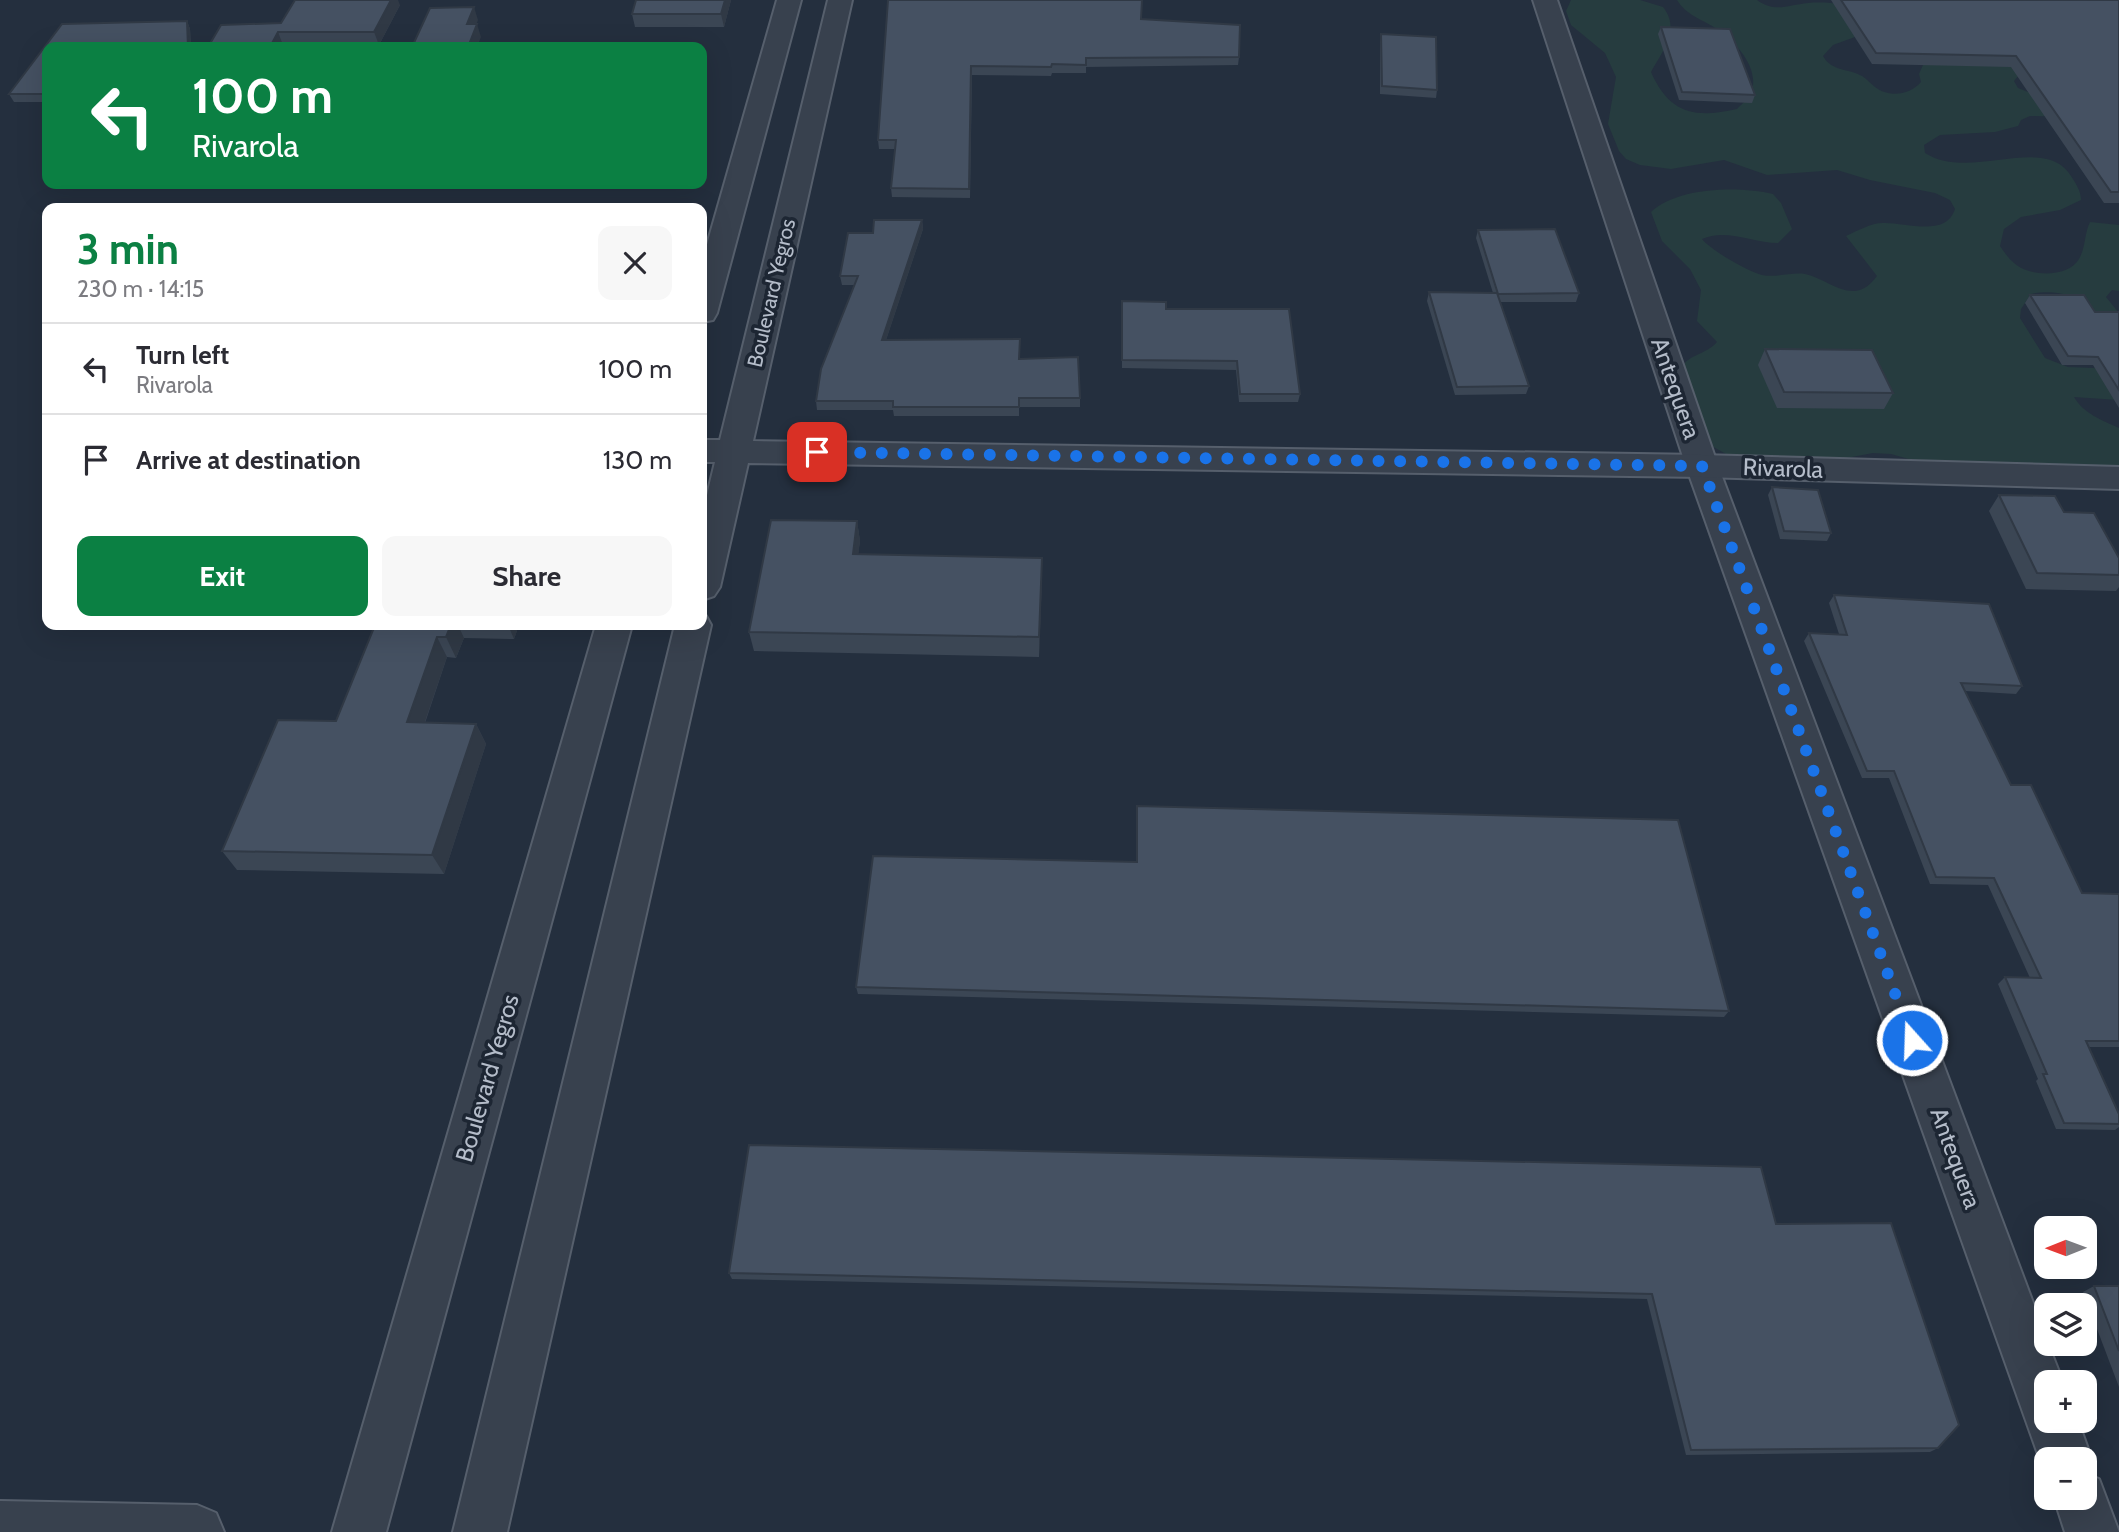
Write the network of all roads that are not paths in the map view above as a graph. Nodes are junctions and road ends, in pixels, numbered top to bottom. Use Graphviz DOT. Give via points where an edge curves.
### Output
graph roads {
  1 [pos="789,0"];
  2 [pos="840,0"];
  3 [pos="1545,0"];
  4 [pos="707,295"];
  5 [pos="718,451"];
  6 [pos="1702,466"];
  7 [pos="2119,478"];
  8 [pos="707,544"];
  9 [pos="613,630"];
  10 [pos="692,630"];
  11 [pos="2034,1372"];
  12 [pos="2084,1510"];
  13 [pos="0,1528"];
  14 [pos="197,1532"];
  15 [pos="359,1532"];
  16 [pos="480,1532"];
  17 [pos="2092,1532"];
  1 -- 4 [label="street"];
  2 -- 5 [label="street, Boulevard Yegros"];
  3 -- 6 [label="street, Antequera"];
  5 -- 6 [label="street, Rivarola"];
  5 -- 8 [label="street, Boulevard Yegros"];
  6 -- 7 [label="street, Rivarola"];
  6 -- 11 [label="street, Antequera"];
  9 -- 15 [label="street, Boulevard Yegros"];
  10 -- 16 [label="street"];
  12 -- 17 [label="street"];
  13 -- 14 [label="street"];
}
